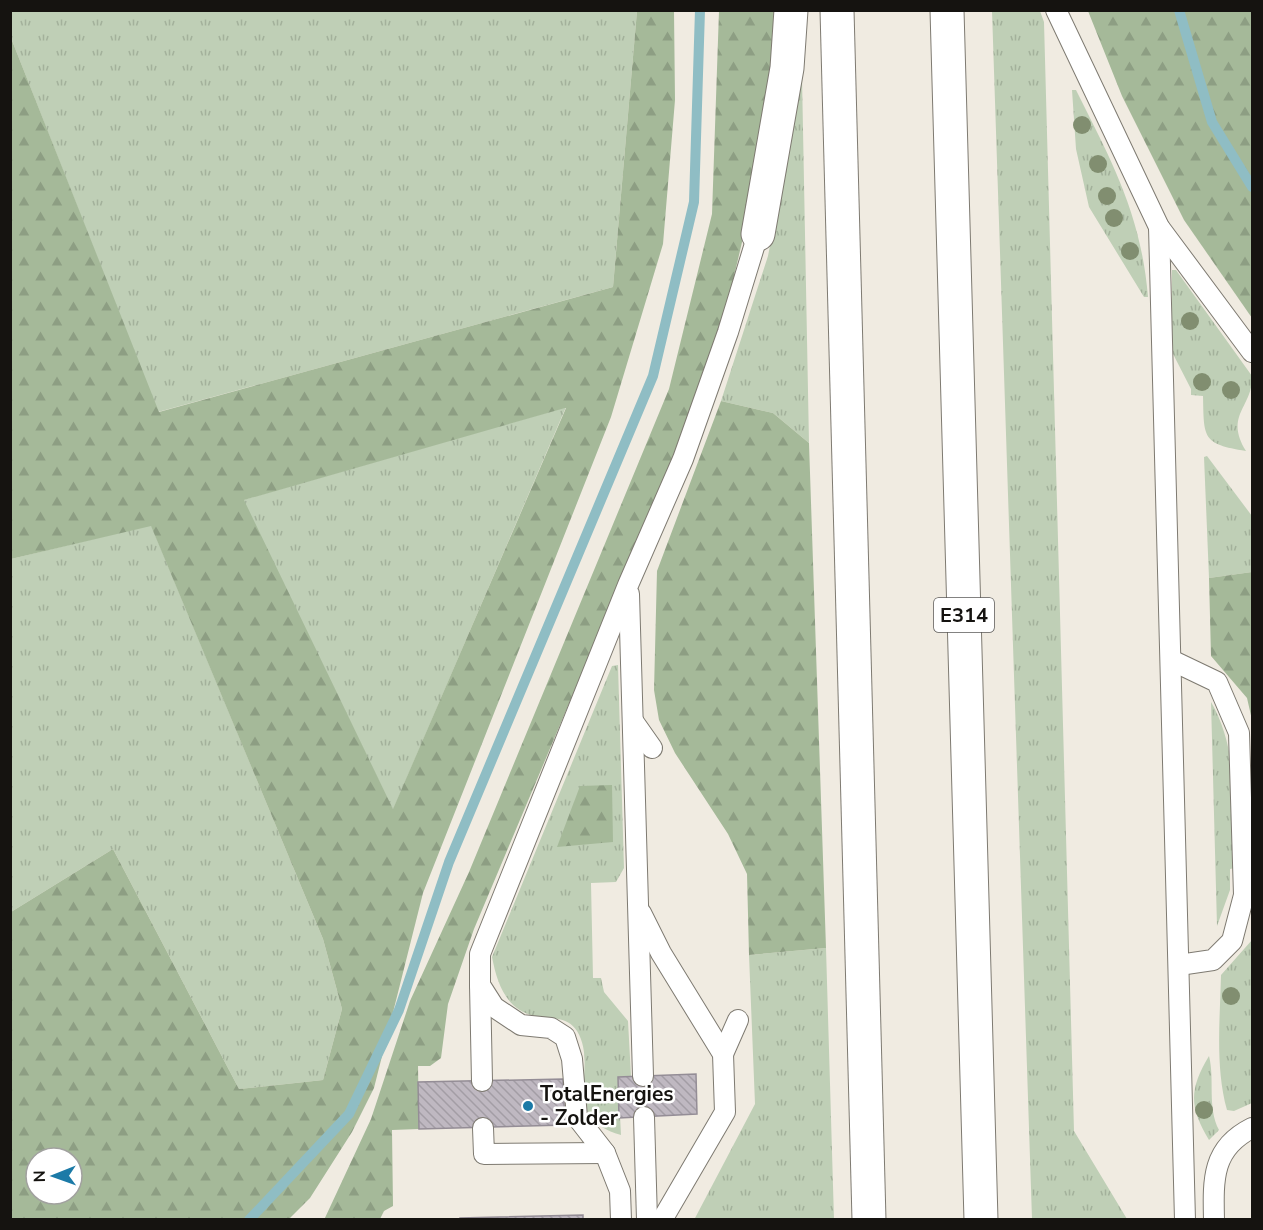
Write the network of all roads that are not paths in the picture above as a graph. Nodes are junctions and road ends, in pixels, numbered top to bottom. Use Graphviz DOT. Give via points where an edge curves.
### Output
graph roads {
  1 [pos="791,10"];
  2 [pos="837,10"];
  3 [pos="947,10"];
  4 [pos="1056,10"];
  5 [pos="1159,226"];
  6 [pos="758,234"];
  7 [pos="1252,352"];
  8 [pos="628,585"];
  9 [pos="1171,660"];
  10 [pos="633,721"];
  11 [pos="652,748"];
  12 [pos="638,908"];
  13 [pos="1179,965"];
  14 [pos="480,985"];
  15 [pos="738,1020"];
  16 [pos="723,1054"];
  17 [pos="643,1076"];
  18 [pos="482,1081"];
  19 [pos="644,1117"];
  20 [pos="483,1128"];
  21 [pos="1252,1128"];
  22 [pos="605,1153"];
  23 [pos="621,1220"];
  24 [pos="647,1220"];
  25 [pos="662,1220"];
  26 [pos="869,1220"];
  27 [pos="981,1220"];
  28 [pos="1185,1220"];
  29 [pos="1214,1220"];
  1 -- 6 [label="highway" via="787,68"];
  2 -- 26 [label="highway"];
  3 -- 27 [label="highway, E314"];
  4 -- 5 [label="lane"];
  5 -- 7 [label="lane"];
  5 -- 9 [label="lane"];
  6 -- 8 [label="lane" via="683,459"];
  8 -- 10 [label="lane"];
  8 -- 14 [label="lane" via="493,918 480,954"];
  9 -- 13 [label="lane"];
  9 -- 13 [label="lane" via="1217,682 1239,733 1244,895 1232,941 1213,960"];
  10 -- 11 [label="lane"];
  10 -- 12 [label="lane"];
  12 -- 16 [label="lane"];
  12 -- 17 [label="lane"];
  13 -- 28 [label="lane"];
  14 -- 18 [label="lane"];
  14 -- 22 [label="lane" via="494,1007 521,1025 551,1028 565,1036 572,1059 577,1116"];
  15 -- 16 [label="lane"];
  16 -- 25 [label="lane" via="725,1112"];
  19 -- 24 [label="lane"];
  20 -- 22 [label="lane" via="484,1154"];
  21 -- 29 [label="lane" via="1225,1148 1213,1186"];
  22 -- 23 [label="lane" via="620,1191"];
}
